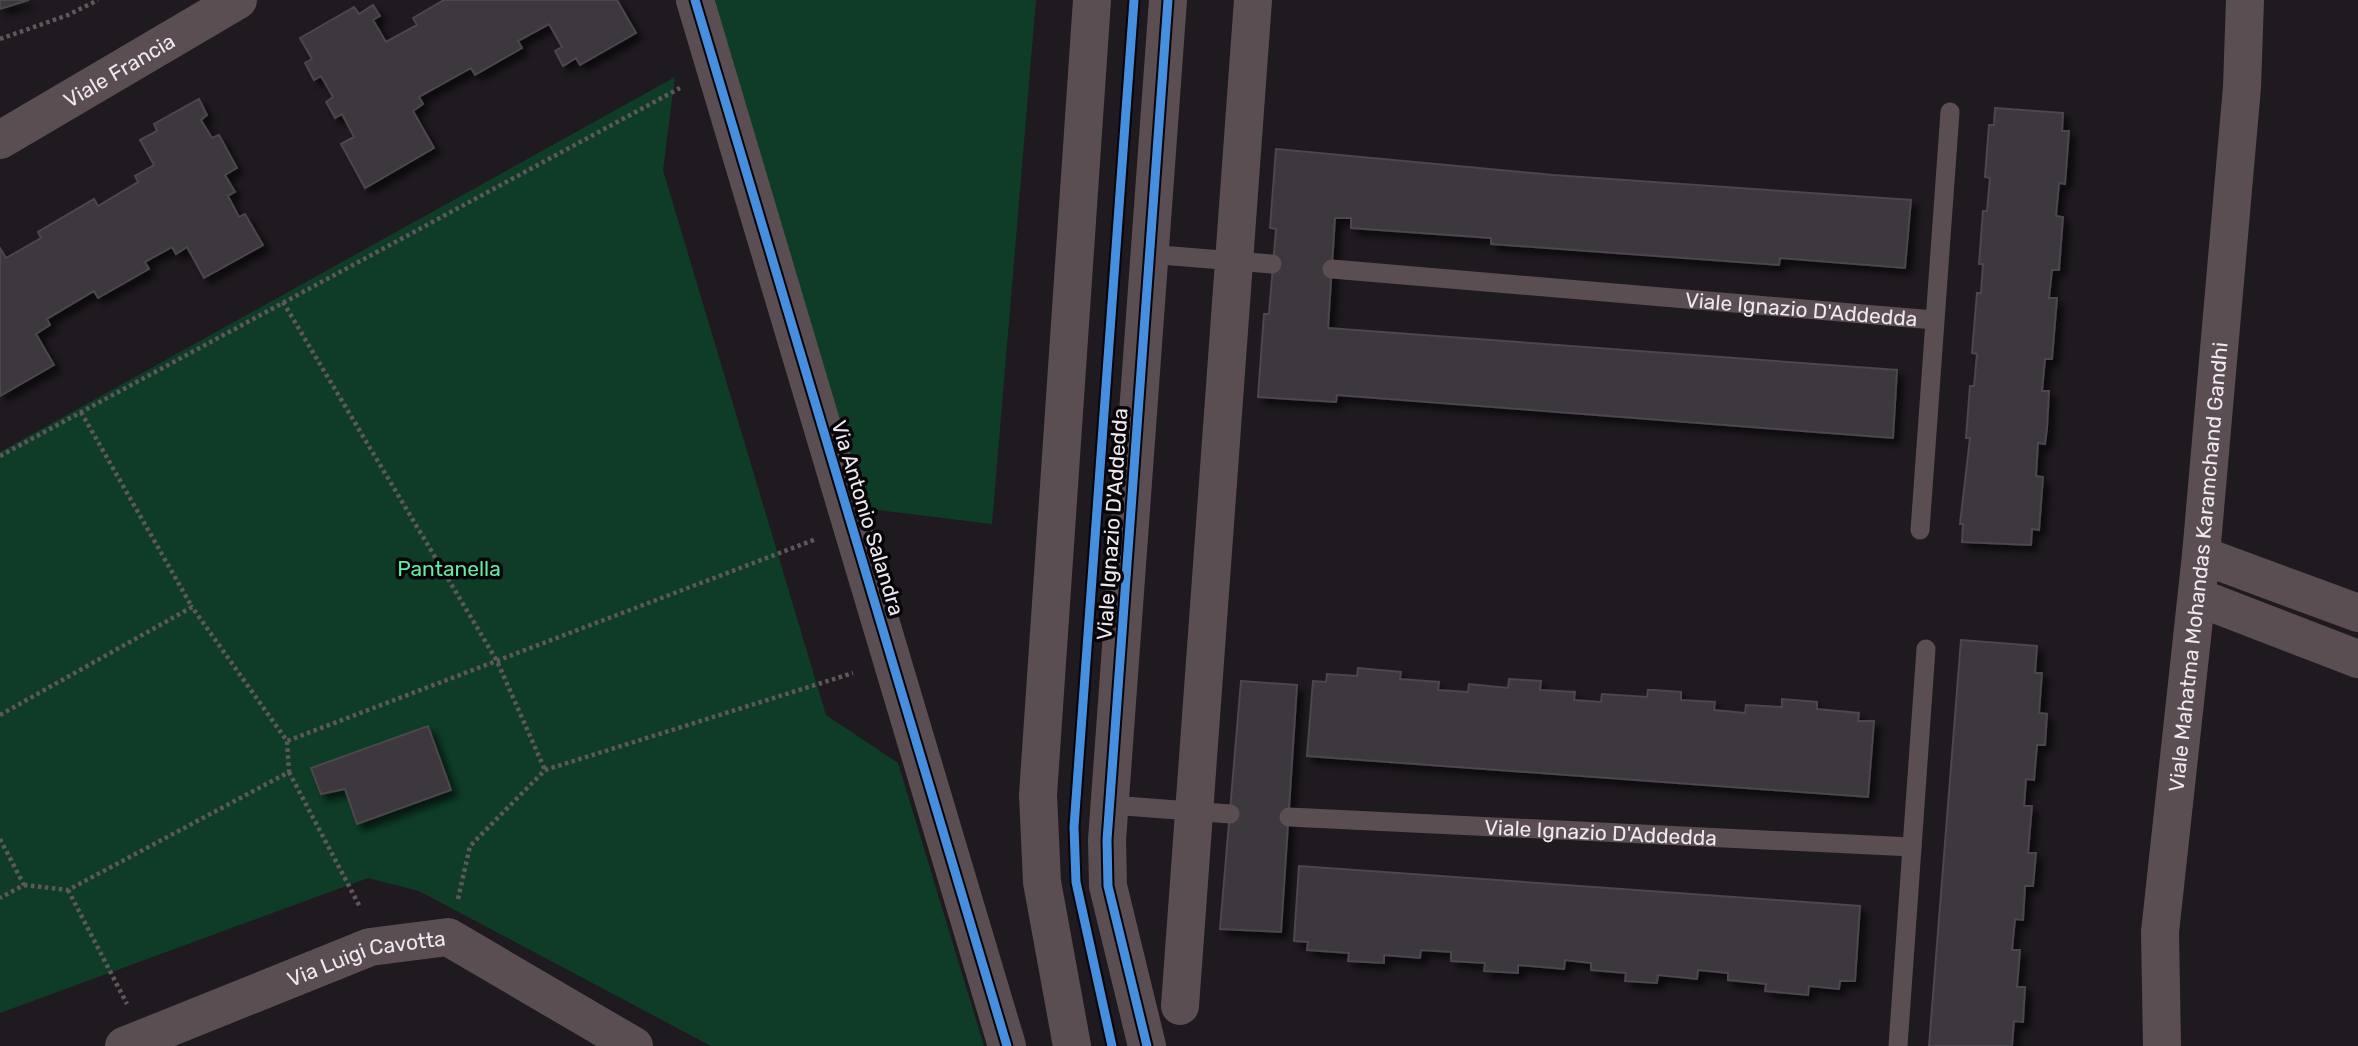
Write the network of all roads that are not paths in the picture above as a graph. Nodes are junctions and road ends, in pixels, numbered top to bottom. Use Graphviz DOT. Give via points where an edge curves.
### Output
graph roads {
  1 [pos="238,0"];
  2 [pos="695,0"];
  3 [pos="1092,0"];
  4 [pos="1168,0"];
  5 [pos="1253,0"];
  6 [pos="2245,0"];
  7 [pos="2266,0"];
  8 [pos="2242,87"];
  9 [pos="1950,112"];
  10 [pos="0,140"];
  11 [pos="1148,254"];
  12 [pos="1234,261"];
  13 [pos="1272,264"];
  14 [pos="1332,269"];
  15 [pos="1934,320"];
  16 [pos="1920,530"];
  17 [pos="2201,555"];
  18 [pos="2197,597"];
  19 [pos="2358,613"];
  20 [pos="1926,649"];
  21 [pos="2358,659"];
  22 [pos="1111,805"];
  23 [pos="1212,813"];
  24 [pos="1289,817"];
  25 [pos="1912,847"];
  26 [pos="1180,1006"];
  27 [pos="135,1042"];
  28 [pos="634,1046"];
  29 [pos="1007,1046"];
  30 [pos="1072,1046"];
  31 [pos="1147,1046"];
  32 [pos="1898,1046"];
  33 [pos="2162,1046"];
  1 -- 10 [label="street, Viale Francia"];
  2 -- 29 [label="street, Via Antonio Salandra"];
  3 -- 30 [label="street" via="1038,795 1042,882"];
  4 -- 11 [label="street, Viale Ignazio D'Addedda"];
  5 -- 12 [label="street"];
  6 -- 8 [label="street, Viale Mahatma Mohandas Karamchand Gandhi"];
  7 -- 8 [label="street, Viale Mahatma Mohandas Karamchand Gandhi"];
  8 -- 17 [label="street, Viale Mahatma Mohandas Karamchand Gandhi"];
  9 -- 15 [label="lane, Viale Ignazio D'Addedda"];
  11 -- 12 [label="lane"];
  11 -- 22 [label="street, Viale Ignazio D'Addedda"];
  12 -- 13 [label="lane"];
  12 -- 23 [label="street"];
  14 -- 15 [label="lane, Viale Ignazio D'Addedda"];
  15 -- 16 [label="lane, Viale Ignazio D'Addedda"];
  17 -- 18 [label="street, Viale Mahatma Mohandas Karamchand Gandhi"];
  17 -- 19 [label="street"];
  18 -- 21 [label="street"];
  18 -- 33 [label="street, Viale Mahatma Mohandas Karamchand Gandhi" via="2160,932"];
  20 -- 25 [label="lane"];
  22 -- 23 [label="lane"];
  22 -- 31 [label="street, Viale Ignazio D'Addedda" via="1108,886"];
  23 -- 26 [label="street"];
  24 -- 25 [label="lane, Viale Ignazio D'Addedda"];
  25 -- 32 [label="lane"];
  27 -- 28 [label="street, Via Luigi Cavotta" via="292,976 380,946 448,937"];
}
